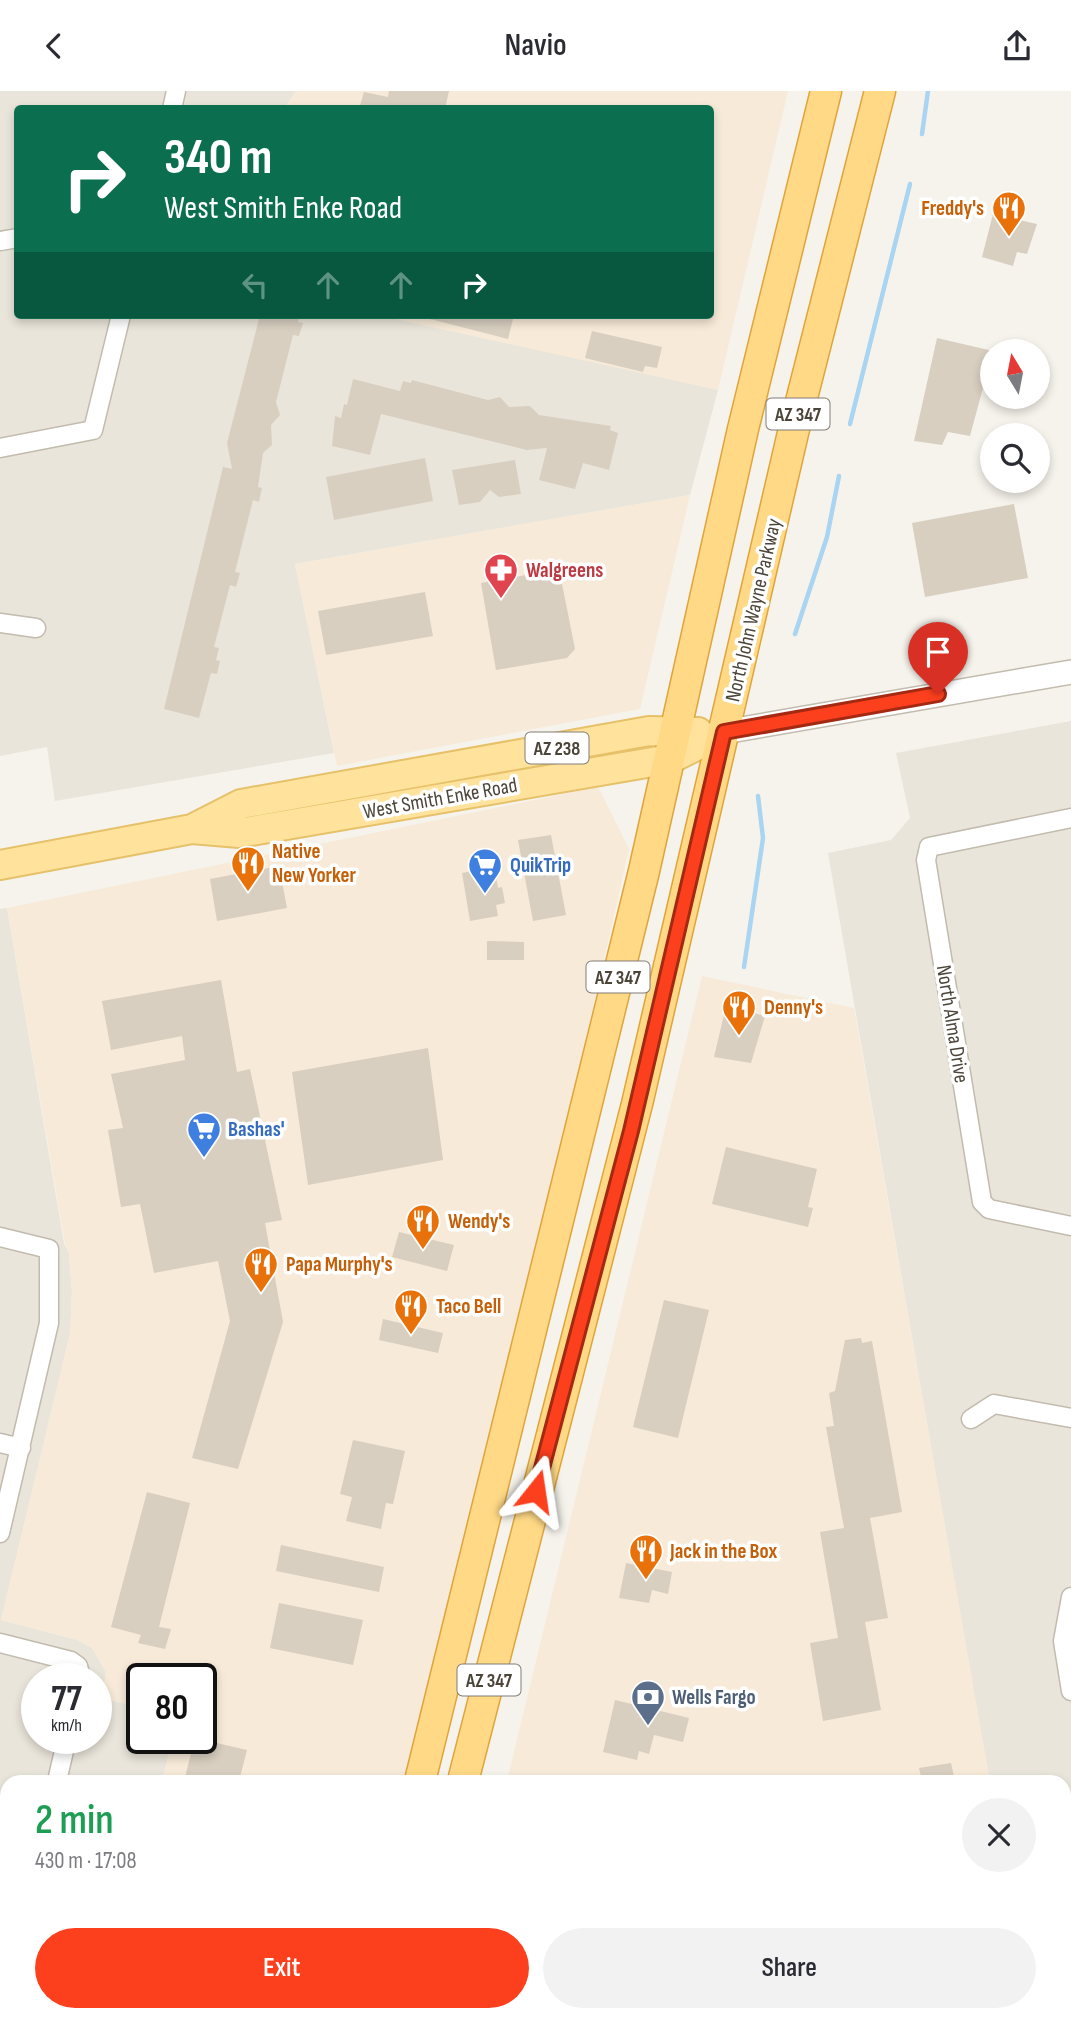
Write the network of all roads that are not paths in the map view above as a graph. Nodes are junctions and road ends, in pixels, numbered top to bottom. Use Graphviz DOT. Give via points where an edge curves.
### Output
graph roads {
  1 [pos="826,91"];
  2 [pos="880,91"];
  3 [pos="120,319"];
  4 [pos="0,448"];
  5 [pos="0,623"];
  6 [pos="36,628"];
  7 [pos="1071,672"];
  8 [pos="724,732"];
  9 [pos="673,746"];
  10 [pos="439,768"];
  11 [pos="326,818"];
  12 [pos="1071,818"];
  13 [pos="192,829"];
  14 [pos="0,865"];
  15 [pos="1071,1226"];
  16 [pos="0,1237"];
  17 [pos="513,1406"];
  18 [pos="1071,1418"];
  19 [pos="971,1419"];
  20 [pos="0,1443"];
  21 [pos="22,1448"];
  22 [pos="530,1513"];
  23 [pos="0,1533"];
  24 [pos="1071,1597"];
  25 [pos="0,1643"];
  26 [pos="74,1663"];
  27 [pos="1071,1691"];
  28 [pos="63,1754"];
  29 [pos="58,1775"];
  30 [pos="421,1775"];
  31 [pos="464,1775"];
  1 -- 9 [label="highway, AZ 347" via="743,429"];
  2 -- 8 [label="highway, North John Wayne Parkway / AZ 347" via="793,433"];
  3 -- 4 [label="street" via="93,431"];
  5 -- 6 [label="street"];
  7 -- 8 [label="street, West Smith Enke Road"];
  8 -- 9 [label="main road, West Smith Enke Road / AZ 238"];
  8 -- 22 [label="highway, North John Wayne Parkway / AZ 347" via="634,1117"];
  9 -- 10 [label="main road, West Smith Enke Road / AZ 238" via="649,731"];
  9 -- 11 [label="main road, West Smith Enke Road / AZ 238"];
  9 -- 17 [label="highway, AZ 347"];
  10 -- 11 [label="main road" via="422,784 339,800"];
  10 -- 13 [label="main road, West Smith Enke Road / AZ 238" via="241,804"];
  11 -- 13 [label="main road, West Smith Enke Road / AZ 238" via="239,833"];
  12 -- 15 [label="street, North Alma Drive" via="929,846 926,860 982,1202 989,1209"];
  13 -- 14 [label="main road, West Smith Enke Road / AZ 238"];
  16 -- 21 [label="street" via="49,1249 49,1324"];
  17 -- 22 [label="highway" via="528,1412 533,1422"];
  17 -- 30 [label="highway, AZ 347"];
  18 -- 19 [label="street" via="994,1404"];
  20 -- 21 [label="street"];
  21 -- 23 [label="street"];
  22 -- 31 [label="highway, North John Wayne Parkway / AZ 347"];
  24 -- 27 [label="street" via="1063,1641"];
  25 -- 26 [label="street"];
  28 -- 29 [label="street"];
}
